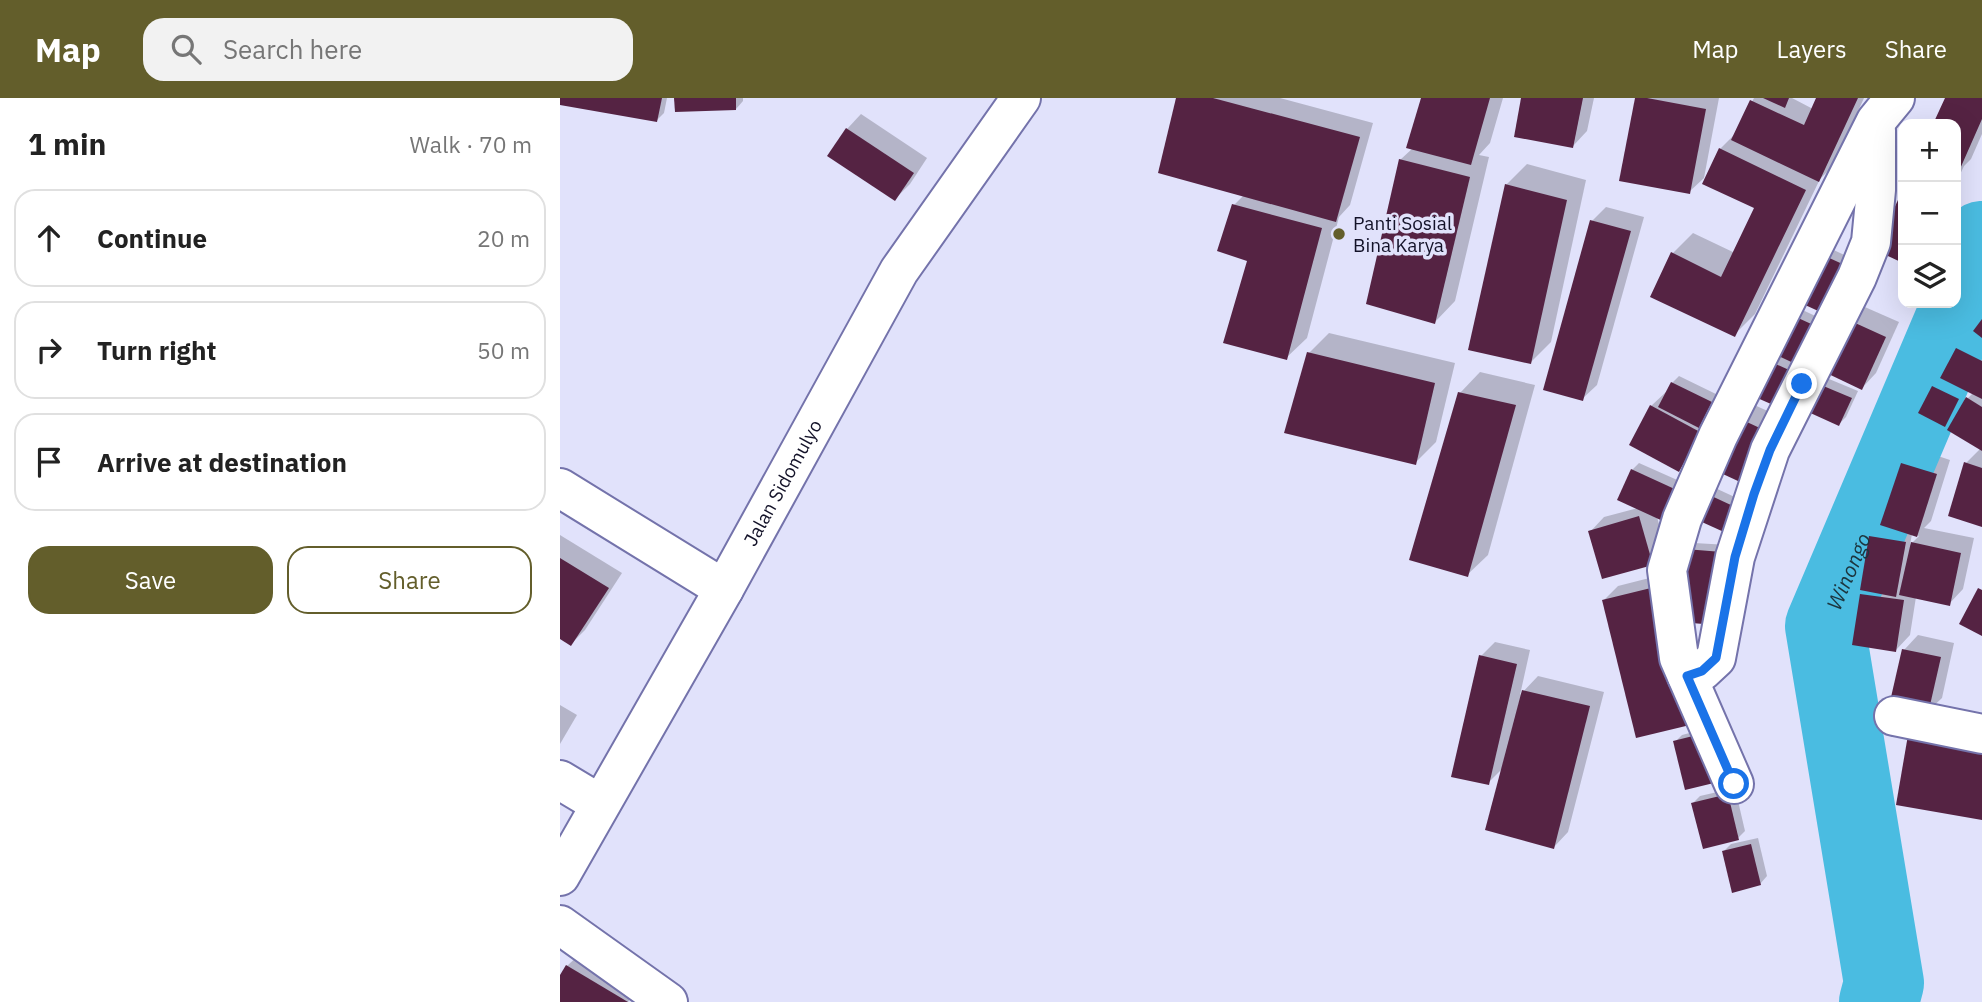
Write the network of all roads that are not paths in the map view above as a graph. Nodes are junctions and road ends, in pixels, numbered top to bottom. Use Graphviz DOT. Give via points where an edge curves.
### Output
graph roads {
  1 [pos="1021,98"];
  2 [pos="1885,110"];
  3 [pos="560,488"];
  4 [pos="724,589"];
  5 [pos="1687,676"];
  6 [pos="1894,716"];
  7 [pos="1982,734"];
  8 [pos="560,780"];
  9 [pos="1734,784"];
  10 [pos="600,804"];
  11 [pos="560,876"];
  12 [pos="560,925"];
  13 [pos="668,1002"];
  1 -- 4 [label="street, Jalan Sidomulyo" via="899,271"];
  2 -- 5 [label="street" via="1871,242 1770,450 1735,557 1716,658 1702,671"];
  2 -- 5 [label="street" via="1718,436 1682,519 1668,570 1679,658"];
  3 -- 4 [label="street"];
  4 -- 10 [label="street, Jalan Sidomulyo"];
  5 -- 9 [label="street"];
  6 -- 7 [label="street"];
  8 -- 10 [label="street"];
  10 -- 11 [label="street, Jalan Sidomulyo"];
  12 -- 13 [label="street"];
}
